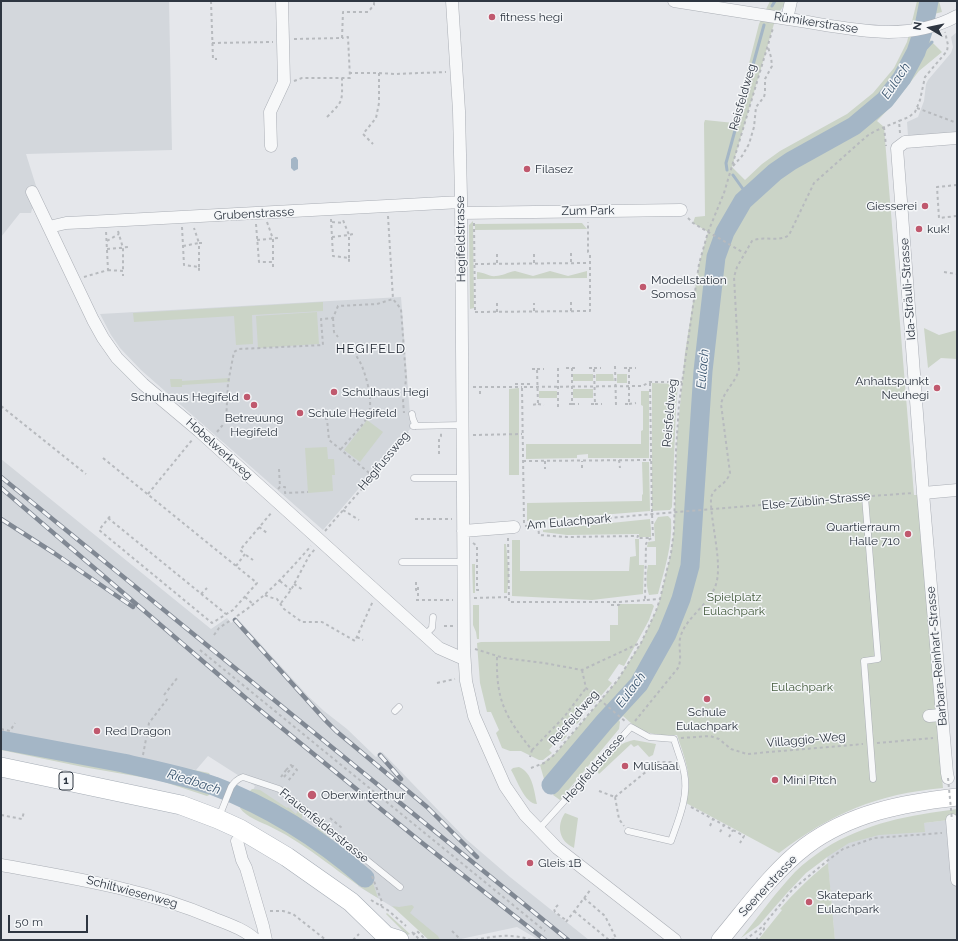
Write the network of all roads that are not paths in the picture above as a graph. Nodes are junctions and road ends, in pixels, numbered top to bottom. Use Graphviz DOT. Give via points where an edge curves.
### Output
graph roads {
  1 [pos="282,1"];
  2 [pos="452,1"];
  3 [pos="674,1"];
  4 [pos="791,1"];
  5 [pos="957,16"];
  6 [pos="787,19"];
  7 [pos="957,138"];
  8 [pos="271,146"];
  9 [pos="32,192"];
  10 [pos="461,208"];
  11 [pos="681,210"];
  12 [pos="49,227"];
  13 [pos="412,414"];
  14 [pos="462,425"];
  15 [pos="414,478"];
  16 [pos="463,478"];
  17 [pos="957,490"];
  18 [pos="923,492"];
  19 [pos="865,497"];
  20 [pos="515,527"];
  21 [pos="463,531"];
  22 [pos="402,562"];
  23 [pos="463,562"];
  24 [pos="432,617"];
  25 [pos="425,635"];
  26 [pos="464,654"];
  27 [pos="942,715"];
  28 [pos="929,716"];
  29 [pos="1,768"];
  30 [pos="948,778"];
  31 [pos="873,779"];
  32 [pos="953,808"];
  33 [pos="218,819"];
  34 [pos="538,830"];
  35 [pos="628,831"];
  36 [pos="951,836"];
  37 [pos="237,841"];
  38 [pos="1,865"];
  39 [pos="957,880"];
  40 [pos="400,887"];
  41 [pos="390,939"];
  42 [pos="256,940"];
  43 [pos="266,940"];
  44 [pos="675,940"];
  45 [pos="720,940"];
  1 -- 8 [label="street" via="284,82 270,112"];
  2 -- 10 [label="street, Hegifeldstrasse" via="459,111"];
  3 -- 6 [label="street, Rümikerstrasse"];
  4 -- 6 [label="street"];
  5 -- 6 [label="street, Rümikerstrasse" via="937,25 893,32 876,32"];
  7 -- 18 [label="street, Ida-Sträuli-Strasse" via="905,142 897,148"];
  9 -- 12 [label="street, Hobelwerkweg"];
  10 -- 11 [label="street, Zum Park"];
  10 -- 12 [label="street, Grubenstrasse" via="388,206 334,214 186,217 66,223"];
  10 -- 14 [label="street, Hegifeldstrasse"];
  12 -- 25 [label="street, Hobelwerkweg" via="93,320 117,358 143,384 278,497"];
  13 -- 14 [label="lane, Hegifussweg" via="414,426"];
  14 -- 16 [label="street, Hegifeldstrasse"];
  15 -- 16 [label="lane"];
  16 -- 21 [label="street, Hegifeldstrasse"];
  17 -- 18 [label="street"];
  18 -- 27 [label="street, Barbara-Reinhart-Strasse"];
  19 -- 31 [label="lane" via="878,660 864,661"];
  20 -- 21 [label="street"];
  21 -- 23 [label="street, Hegifeldstrasse"];
  22 -- 23 [label="lane"];
  23 -- 26 [label="street, Hegifeldstrasse"];
  24 -- 25 [label="lane" via="432,628"];
  25 -- 26 [label="street, Hobelwerkweg" via="440,648"];
  26 -- 34 [label="street, Hegifeldstrasse" via="468,692 479,729 505,786"];
  27 -- 28 [label="street"];
  27 -- 30 [label="street, Barbara-Reinhart-Strasse"];
  29 -- 33 [label="main road, 1" via="181,805"];
  32 -- 36 [label="street"];
  32 -- 45 [label="main road, Seenerstrasse" via="890,808 848,822 826,833 806,846 772,878"];
  33 -- 40 [label="lane, Frauenfelderstrasse" via="231,787 243,777 279,789"];
  33 -- 41 [label="main road, 1" via="287,857 351,902"];
  34 -- 35 [label="lane, Hegifeldstrasse" via="630,727 649,737 674,739 684,772 686,789 671,841"];
  34 -- 44 [label="street, Hegifeldstrasse" via="557,848"];
  36 -- 39 [label="street"];
  37 -- 43 [label="street"];
  38 -- 42 [label="street, Schiltwiesenweg" via="93,881 156,897 229,925"];
}
